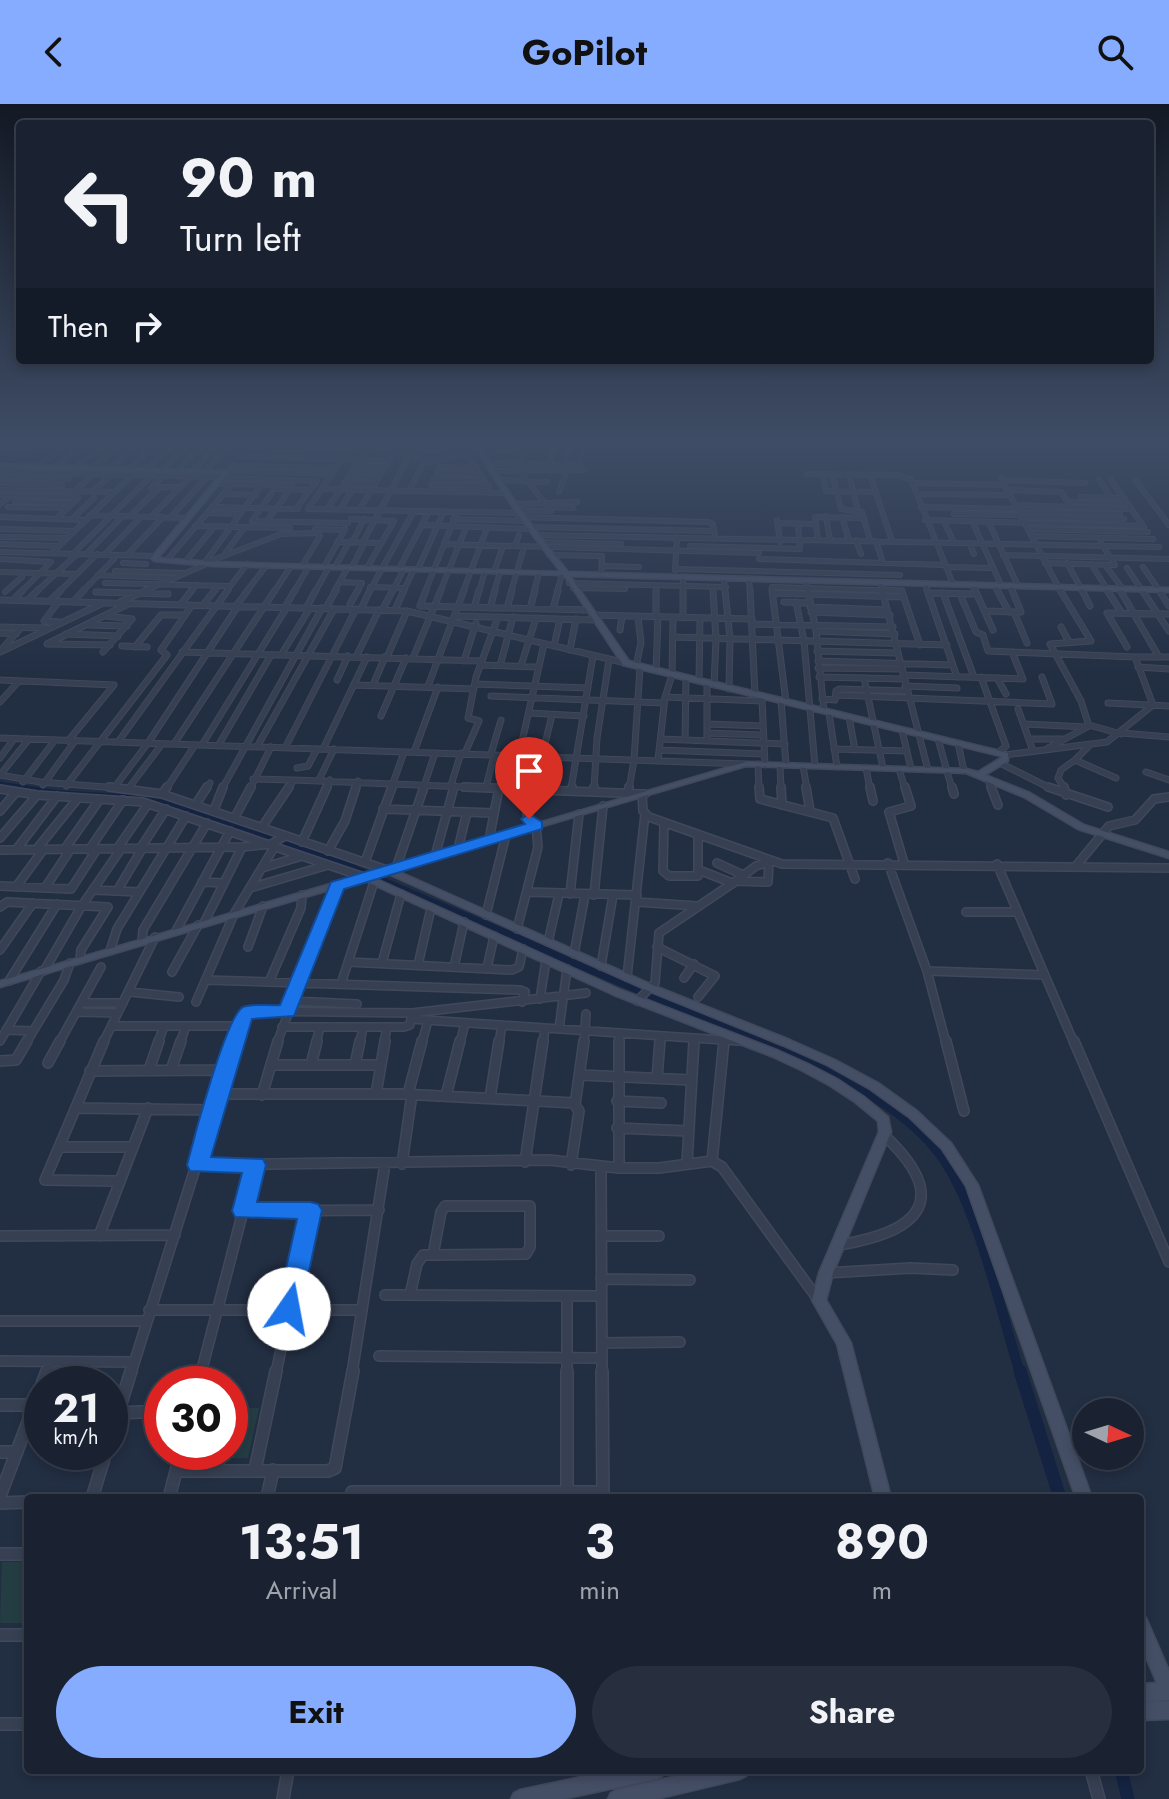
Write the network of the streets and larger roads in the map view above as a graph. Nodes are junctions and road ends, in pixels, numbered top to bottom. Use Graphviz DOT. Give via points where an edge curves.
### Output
graph roads {
  1 [pos="60,519"];
  2 [pos="73,519"];
  3 [pos="92,519"];
  4 [pos="109,519"];
  5 [pos="120,519"];
  6 [pos="139,519"];
  7 [pos="161,519"];
  8 [pos="185,519"];
  9 [pos="201,519"];
  10 [pos="237,519"];
  11 [pos="253,519"];
  12 [pos="268,519"];
  13 [pos="285,519"];
  14 [pos="302,519"];
  15 [pos="332,519"];
  16 [pos="409,519"];
  17 [pos="426,519"];
  18 [pos="440,519"];
  19 [pos="454,519"];
  20 [pos="509,519"];
  21 [pos="570,519"];
  22 [pos="575,519"];
  23 [pos="579,519"];
  24 [pos="815,519"];
  25 [pos="827,519"];
  26 [pos="843,519"];
  27 [pos="863,519"];
  28 [pos="884,519"];
  29 [pos="925,519"];
  30 [pos="962,519"];
  31 [pos="997,519"];
  32 [pos="1023,519"];
  33 [pos="1060,519"];
  34 [pos="1098,519"];
  35 [pos="1124,519"];
  36 [pos="1138,519"];
  37 [pos="86,520"];
  38 [pos="364,520"];
  39 [pos="374,520"];
  40 [pos="525,520"];
  41 [pos="610,520"];
  42 [pos="350,521"];
  43 [pos="394,521"];
  44 [pos="404,521"];
  45 [pos="672,521"];
  46 [pos="956,521"];
  47 [pos="266,522"];
  48 [pos="283,522"];
  49 [pos="300,522"];
  50 [pos="541,522"];
  51 [pos="926,522"];
  52 [pos="329,523"];
  53 [pos="798,524"];
  54 [pos="815,524"];
  55 [pos="945,524"];
  56 [pos="423,525"];
  57 [pos="974,525"];
  58 [pos="990,525"];
  59 [pos="1129,525"];
  60 [pos="195,526"];
  61 [pos="437,526"];
  62 [pos="1143,526"];
  63 [pos="214,527"];
  64 [pos="232,527"];
  65 [pos="450,527"];
  66 [pos="244,528"];
  67 [pos="294,528"];
  68 [pos="487,528"];
  69 [pos="499,528"];
  70 [pos="573,528"];
  71 [pos="608,529"];
  72 [pos="344,530"];
  73 [pos="465,530"];
  74 [pos="671,530"];
  75 [pos="74,531"];
  76 [pos="1093,531"];
  77 [pos="1148,532"];
  78 [pos="0,533"];
  79 [pos="17,534"];
  80 [pos="519,535"];
  81 [pos="606,535"];
  82 [pos="715,535"];
  83 [pos="320,536"];
  84 [pos="340,536"];
  85 [pos="571,536"];
  86 [pos="1032,536"];
  87 [pos="677,537"];
  88 [pos="703,537"];
  89 [pos="67,538"];
  90 [pos="733,538"];
  91 [pos="756,538"];
  92 [pos="1098,538"];
  93 [pos="779,539"];
  94 [pos="799,539"];
  95 [pos="1153,539"];
  96 [pos="818,540"];
  97 [pos="830,540"];
  98 [pos="849,540"];
  99 [pos="856,540"];
  100 [pos="873,540"];
  101 [pos="892,541"];
  102 [pos="337,542"];
  103 [pos="936,542"];
  104 [pos="954,542"];
  105 [pos="381,543"];
  106 [pos="969,543"];
  107 [pos="981,543"];
  108 [pos="0,544"];
  109 [pos="350,544"];
  110 [pos="444,544"];
  111 [pos="621,544"];
  112 [pos="998,544"];
  113 [pos="1014,544"];
  114 [pos="460,545"];
  115 [pos="480,545"];
  116 [pos="490,545"];
  117 [pos="542,545"];
  118 [pos="59,546"];
  119 [pos="503,546"];
  120 [pos="515,546"];
  121 [pos="605,546"];
  122 [pos="690,546"];
  123 [pos="704,546"];
  124 [pos="1037,546"];
  125 [pos="524,547"];
  126 [pos="734,547"];
  127 [pos="780,548"];
  128 [pos="1104,548"];
  129 [pos="1160,549"];
  130 [pos="719,550"];
  131 [pos="678,551"];
  132 [pos="699,551"];
  133 [pos="1169,551"];
  134 [pos="0,552"];
  135 [pos="52,553"];
  136 [pos="739,553"];
  137 [pos="759,553"];
  138 [pos="75,554"];
  139 [pos="86,554"];
  140 [pos="97,554"];
  141 [pos="105,554"];
  142 [pos="861,554"];
  143 [pos="974,554"];
  144 [pos="127,555"];
  145 [pos="549,555"];
  146 [pos="1003,555"];
  147 [pos="1019,555"];
  148 [pos="223,556"];
  149 [pos="1042,556"];
  150 [pos="154,557"];
  151 [pos="1111,558"];
  152 [pos="0,559"];
  153 [pos="114,559"];
  154 [pos="167,560"];
  155 [pos="781,560"];
  156 [pos="186,561"];
  157 [pos="207,562"];
  158 [pos="1133,562"];
  159 [pos="1169,562"];
  160 [pos="123,563"];
  161 [pos="883,563"];
  162 [pos="1045,563"];
  163 [pos="1067,563"];
  164 [pos="247,564"];
  165 [pos="898,564"];
  166 [pos="1091,564"];
  167 [pos="267,565"];
  168 [pos="1105,565"];
  169 [pos="291,566"];
  170 [pos="306,566"];
  171 [pos="602,566"];
  172 [pos="945,566"];
  173 [pos="329,567"];
  174 [pos="350,567"];
  175 [pos="639,567"];
  176 [pos="1143,567"];
  177 [pos="181,568"];
  178 [pos="367,568"];
  179 [pos="380,568"];
  180 [pos="993,568"];
  181 [pos="1127,568"];
  182 [pos="402,569"];
  183 [pos="416,569"];
  184 [pos="699,569"];
  185 [pos="140,570"];
  186 [pos="432,570"];
  187 [pos="447,570"];
  188 [pos="719,570"];
  189 [pos="740,570"];
  190 [pos="42,571"];
  191 [pos="115,571"];
  192 [pos="471,571"];
  193 [pos="485,571"];
  194 [pos="782,571"];
  195 [pos="497,572"];
  196 [pos="516,572"];
  197 [pos="187,573"];
  198 [pos="539,573"];
  199 [pos="0,574"];
  200 [pos="55,574"];
  201 [pos="77,574"];
  202 [pos="564,574"];
  203 [pos="678,574"];
  204 [pos="98,575"];
  205 [pos="601,575"];
  206 [pos="761,575"];
  207 [pos="22,577"];
  208 [pos="176,578"];
  209 [pos="724,578"];
  210 [pos="749,578"];
  211 [pos="340,582"];
  212 [pos="105,583"];
  213 [pos="128,583"];
  214 [pos="925,583"];
  215 [pos="160,584"];
  216 [pos="953,584"];
  217 [pos="972,584"];
  218 [pos="175,585"];
  219 [pos="196,585"];
  220 [pos="571,585"];
  221 [pos="901,585"];
  222 [pos="998,585"];
  223 [pos="218,586"];
  224 [pos="230,586"];
  225 [pos="772,586"];
  226 [pos="1014,586"];
  227 [pos="360,587"];
  228 [pos="373,587"];
  229 [pos="808,587"];
  230 [pos="1058,587"];
  231 [pos="1080,587"];
  232 [pos="394,588"];
  233 [pos="405,588"];
  234 [pos="683,588"];
  235 [pos="1106,588"];
  236 [pos="727,589"];
  237 [pos="882,589"];
  238 [pos="1121,589"];
  239 [pos="1142,589"];
  240 [pos="1158,589"];
  241 [pos="656,590"];
  242 [pos="1169,590"];
  243 [pos="713,591"];
  244 [pos="2,592"];
  245 [pos="96,592"];
  246 [pos="120,592"];
  247 [pos="20,593"];
  248 [pos="141,593"];
  249 [pos="929,593"];
  250 [pos="943,593"];
  251 [pos="168,594"];
  252 [pos="960,594"];
  253 [pos="976,594"];
  254 [pos="0,600"];
  255 [pos="12,600"];
  256 [pos="28,600"];
  257 [pos="50,601"];
  258 [pos="59,601"];
  259 [pos="73,602"];
  260 [pos="108,602"];
  261 [pos="784,602"];
  262 [pos="796,602"];
  263 [pos="118,603"];
  264 [pos="130,603"];
  265 [pos="160,604"];
  266 [pos="181,604"];
  267 [pos="350,604"];
  268 [pos="192,605"];
  269 [pos="203,605"];
  270 [pos="216,605"];
  271 [pos="237,606"];
  272 [pos="420,606"];
  273 [pos="1090,606"];
  274 [pos="1169,606"];
  275 [pos="264,607"];
  276 [pos="286,607"];
  277 [pos="434,607"];
  278 [pos="458,607"];
  279 [pos="308,608"];
  280 [pos="327,608"];
  281 [pos="474,608"];
  282 [pos="490,608"];
  283 [pos="507,608"];
  284 [pos="810,608"];
  285 [pos="358,609"];
  286 [pos="530,609"];
  287 [pos="553,609"];
  288 [pos="380,610"];
  289 [pos="395,610"];
  290 [pos="407,611"];
  291 [pos="985,611"];
  292 [pos="888,612"];
  293 [pos="1012,612"];
  294 [pos="1121,612"];
  295 [pos="417,613"];
  296 [pos="1134,613"];
  297 [pos="1158,614"];
  298 [pos="1169,614"];
  299 [pos="105,615"];
  300 [pos="184,615"];
  301 [pos="592,615"];
  302 [pos="622,616"];
  303 [pos="432,617"];
  304 [pos="477,617"];
  305 [pos="498,617"];
  306 [pos="513,617"];
  307 [pos="638,617"];
  308 [pos="657,617"];
  309 [pos="536,618"];
  310 [pos="673,618"];
  311 [pos="685,618"];
  312 [pos="700,618"];
  313 [pos="714,618"];
  314 [pos="455,619"];
  315 [pos="560,619"];
  316 [pos="576,619"];
  317 [pos="729,619"];
  318 [pos="64,622"];
  319 [pos="752,622"];
  320 [pos="776,624"];
  321 [pos="799,624"];
  322 [pos="85,625"];
  323 [pos="127,626"];
  324 [pos="0,627"];
  325 [pos="475,627"];
  326 [pos="1061,627"];
  327 [pos="21,628"];
  328 [pos="815,628"];
  329 [pos="50,629"];
  330 [pos="620,630"];
  331 [pos="993,630"];
  332 [pos="894,631"];
  333 [pos="1169,631"];
  334 [pos="494,632"];
  335 [pos="0,633"];
  336 [pos="16,634"];
  337 [pos="64,634"];
  338 [pos="509,635"];
  339 [pos="118,636"];
  340 [pos="673,637"];
  341 [pos="686,637"];
  342 [pos="700,638"];
  343 [pos="716,639"];
  344 [pos="730,639"];
  345 [pos="754,640"];
  346 [pos="531,641"];
  347 [pos="777,641"];
  348 [pos="804,641"];
  349 [pos="818,642"];
  350 [pos="1069,642"];
  351 [pos="4,643"];
  352 [pos="1027,643"];
  353 [pos="544,644"];
  354 [pos="898,644"];
  355 [pos="110,645"];
  356 [pos="920,645"];
  357 [pos="947,645"];
  358 [pos="122,646"];
  359 [pos="554,646"];
  360 [pos="135,647"];
  361 [pos="147,647"];
  362 [pos="1127,647"];
  363 [pos="570,650"];
  364 [pos="817,651"];
  365 [pos="0,652"];
  366 [pos="103,652"];
  367 [pos="182,652"];
  368 [pos="1012,652"];
  369 [pos="206,653"];
  370 [pos="897,653"];
  371 [pos="234,654"];
  372 [pos="260,654"];
  373 [pos="271,655"];
  374 [pos="281,655"];
  375 [pos="293,655"];
  376 [pos="1055,655"];
  377 [pos="307,656"];
  378 [pos="332,656"];
  379 [pos="348,656"];
  380 [pos="593,656"];
  381 [pos="356,657"];
  382 [pos="367,657"];
  383 [pos="386,657"];
  384 [pos="1135,657"];
  385 [pos="1159,657"];
  386 [pos="1169,657"];
  387 [pos="409,658"];
  388 [pos="438,660"];
  389 [pos="609,660"];
  390 [pos="464,661"];
  391 [pos="482,663"];
  392 [pos="626,663"];
  393 [pos="818,665"];
  394 [pos="952,665"];
  395 [pos="500,666"];
  396 [pos="521,666"];
  397 [pos="638,666"];
  398 [pos="539,667"];
  399 [pos="1138,667"];
  400 [pos="1169,669"];
  401 [pos="656,671"];
  402 [pos="672,675"];
  403 [pos="819,677"];
  404 [pos="957,677"];
  405 [pos="977,677"];
  406 [pos="1042,677"];
  407 [pos="686,678"];
  408 [pos="864,678"];
  409 [pos="997,678"];
  410 [pos="0,680"];
  411 [pos="337,680"];
  412 [pos="904,680"];
  413 [pos="19,681"];
  414 [pos="707,683"];
  415 [pos="354,685"];
  416 [pos="373,685"];
  417 [pos="394,686"];
  418 [pos="428,686"];
  419 [pos="474,686"];
  420 [pos="535,686"];
  421 [pos="438,687"];
  422 [pos="588,688"];
  423 [pos="957,688"];
  424 [pos="729,689"];
  425 [pos="867,693"];
  426 [pos="1006,694"];
  427 [pos="491,696"];
  428 [pos="760,697"];
  429 [pos="533,698"];
  430 [pos="686,698"];
  431 [pos="707,699"];
  432 [pos="822,699"];
  433 [pos="586,700"];
  434 [pos="603,700"];
  435 [pos="665,700"];
  436 [pos="991,700"];
  437 [pos="0,702"];
  438 [pos="637,702"];
  439 [pos="784,702"];
  440 [pos="1108,703"];
  441 [pos="1153,705"];
  442 [pos="1169,706"];
  443 [pos="809,708"];
  444 [pos="1018,709"];
  445 [pos="826,712"];
  446 [pos="529,713"];
  447 [pos="552,715"];
  448 [pos="381,716"];
  449 [pos="584,716"];
  450 [pos="849,717"];
  451 [pos="501,720"];
  452 [pos="873,723"];
  453 [pos="707,724"];
  454 [pos="1025,724"];
  455 [pos="763,726"];
  456 [pos="1089,726"];
  457 [pos="902,730"];
  458 [pos="1122,733"];
  459 [pos="920,734"];
  460 [pos="763,735"];
  461 [pos="707,737"];
  462 [pos="1169,737"];
  463 [pos="0,738"];
  464 [pos="14,739"];
  465 [pos="29,739"];
  466 [pos="661,739"];
  467 [pos="938,739"];
  468 [pos="1029,739"];
  469 [pos="1065,739"];
  470 [pos="55,740"];
  471 [pos="685,740"];
  472 [pos="72,741"];
  473 [pos="99,742"];
  474 [pos="118,742"];
  475 [pos="148,743"];
  476 [pos="764,743"];
  477 [pos="958,743"];
  478 [pos="162,744"];
  479 [pos="174,744"];
  480 [pos="785,744"];
  481 [pos="198,745"];
  482 [pos="218,746"];
  483 [pos="244,746"];
  484 [pos="1089,746"];
  485 [pos="257,747"];
  486 [pos="271,747"];
  487 [pos="285,748"];
  488 [pos="1048,748"];
  489 [pos="320,749"];
  490 [pos="334,749"];
  491 [pos="834,749"];
  492 [pos="659,750"];
  493 [pos="855,750"];
  494 [pos="879,751"];
  495 [pos="907,751"];
  496 [pos="1033,751"];
  497 [pos="404,752"];
  498 [pos="414,752"];
  499 [pos="435,753"];
  500 [pos="463,753"];
  501 [pos="493,754"];
  502 [pos="764,754"];
  503 [pos="519,755"];
  504 [pos="542,756"];
  505 [pos="42,757"];
  506 [pos="63,757"];
  507 [pos="551,757"];
  508 [pos="1001,757"];
  509 [pos="0,758"];
  510 [pos="578,758"];
  511 [pos="597,758"];
  512 [pos="634,760"];
  513 [pos="658,760"];
  514 [pos="1075,760"];
  515 [pos="746,764"];
  516 [pos="762,764"];
  517 [pos="783,765"];
  518 [pos="803,766"];
  519 [pos="815,766"];
  520 [pos="837,767"];
  521 [pos="297,768"];
  522 [pos="866,768"];
  523 [pos="883,768"];
  524 [pos="899,769"];
  525 [pos="911,769"];
  526 [pos="928,770"];
  527 [pos="947,770"];
  528 [pos="964,771"];
  529 [pos="1146,772"];
  530 [pos="0,775"];
  531 [pos="984,777"];
  532 [pos="1116,778"];
  533 [pos="253,779"];
  534 [pos="292,780"];
  535 [pos="319,780"];
  536 [pos="330,780"];
  537 [pos="1169,780"];
  538 [pos="358,781"];
  539 [pos="23,782"];
  540 [pos="392,782"];
  541 [pos="210,783"];
  542 [pos="424,784"];
  543 [pos="43,785"];
  544 [pos="66,786"];
  545 [pos="453,786"];
  546 [pos="486,787"];
  547 [pos="114,788"];
  548 [pos="499,788"];
  549 [pos="533,788"];
  550 [pos="0,789"];
  551 [pos="128,789"];
  552 [pos="545,789"];
  553 [pos="571,790"];
  554 [pos="594,791"];
  555 [pos="16,792"];
  556 [pos="628,792"];
  557 [pos="162,794"];
  558 [pos="644,794"];
  559 [pos="954,794"];
  560 [pos="37,795"];
  561 [pos="1066,795"];
  562 [pos="57,796"];
  563 [pos="1169,797"];
  564 [pos="78,798"];
  565 [pos="100,799"];
  566 [pos="123,800"];
  567 [pos="873,801"];
  568 [pos="148,804"];
  569 [pos="196,804"];
  570 [pos="782,805"];
  571 [pos="998,805"];
  572 [pos="603,806"];
  573 [pos="1108,807"];
  574 [pos="166,809"];
  575 [pos="383,809"];
  576 [pos="416,809"];
  577 [pos="0,811"];
  578 [pos="447,811"];
  579 [pos="810,811"];
  580 [pos="467,812"];
  581 [pos="205,813"];
  582 [pos="494,813"];
  583 [pos="579,814"];
  584 [pos="645,814"];
  585 [pos="186,816"];
  586 [pos="235,817"];
  587 [pos="664,822"];
  588 [pos="207,823"];
  589 [pos="536,825"];
  590 [pos="262,827"];
  591 [pos="230,831"];
  592 [pos="1102,834"];
  593 [pos="506,835"];
  594 [pos="698,836"];
  595 [pos="0,838"];
  596 [pos="489,840"];
  597 [pos="277,841"];
  598 [pos="302,842"];
  599 [pos="242,847"];
  600 [pos="192,848"];
  601 [pos="219,848"];
  602 [pos="119,849"];
  603 [pos="141,849"];
  604 [pos="165,849"];
  605 [pos="458,849"];
  606 [pos="0,850"];
  607 [pos="16,850"];
  608 [pos="40,850"];
  609 [pos="67,850"];
  610 [pos="93,850"];
  611 [pos="328,851"];
  612 [pos="304,855"];
  613 [pos="1169,855"];
  614 [pos="435,856"];
  615 [pos="365,862"];
  616 [pos="769,862"];
  617 [pos="717,863"];
  618 [pos="888,863"];
  619 [pos="904,863"];
  620 [pos="331,864"];
  621 [pos="851,864"];
  622 [pos="997,864"];
  623 [pos="1076,866"];
  624 [pos="262,868"];
  625 [pos="1169,868"];
  626 [pos="699,870"];
  627 [pos="379,874"];
  628 [pos="743,875"];
  629 [pos="855,879"];
  630 [pos="202,882"];
  631 [pos="734,882"];
  632 [pos="224,883"];
  633 [pos="337,885"];
  634 [pos="0,886"];
  635 [pos="16,887"];
  636 [pos="45,888"];
  637 [pos="250,888"];
  638 [pos="94,890"];
  639 [pos="117,891"];
  640 [pos="139,892"];
  641 [pos="527,892"];
  642 [pos="401,894"];
  643 [pos="559,894"];
  644 [pos="570,894"];
  645 [pos="302,895"];
  646 [pos="585,895"];
  647 [pos="594,895"];
  648 [pos="613,895"];
  649 [pos="637,898"];
  650 [pos="33,903"];
  651 [pos="57,904"];
  652 [pos="83,905"];
  653 [pos="263,906"];
  654 [pos="699,906"];
  655 [pos="0,907"];
  656 [pos="431,908"];
  657 [pos="966,912"];
  658 [pos="1016,912"];
  659 [pos="234,914"];
  660 [pos="486,915"];
  661 [pos="464,922"];
  662 [pos="201,924"];
  663 [pos="517,929"];
  664 [pos="176,931"];
  665 [pos="494,936"];
  666 [pos="155,937"];
  667 [pos="142,941"];
  668 [pos="548,942"];
  669 [pos="248,947"];
  670 [pos="657,947"];
  671 [pos="523,949"];
  672 [pos="0,950"];
  673 [pos="110,951"];
  674 [pos="574,954"];
  675 [pos="546,960"];
  676 [pos="75,961"];
  677 [pos="348,962"];
  678 [pos="382,963"];
  679 [pos="694,964"];
  680 [pos="418,965"];
  681 [pos="601,966"];
  682 [pos="101,967"];
  683 [pos="454,967"];
  684 [pos="487,968"];
  685 [pos="567,969"];
  686 [pos="43,971"];
  687 [pos="927,971"];
  688 [pos="172,972"];
  689 [pos="1044,975"];
  690 [pos="627,977"];
  691 [pos="684,978"];
  692 [pos="206,980"];
  693 [pos="269,982"];
  694 [pos="4,983"];
  695 [pos="298,983"];
  696 [pos="341,984"];
  697 [pos="130,992"];
  698 [pos="586,993"];
  699 [pos="645,994"];
  700 [pos="562,996"];
  701 [pos="179,997"];
  702 [pos="698,997"];
  703 [pos="540,999"];
  704 [pos="291,1001"];
  705 [pos="196,1002"];
  706 [pos="522,1002"];
  707 [pos="82,1003"];
  708 [pos="123,1003"];
  709 [pos="357,1004"];
  710 [pos="287,1011"];
  711 [pos="77,1012"];
  712 [pos="118,1013"];
  713 [pos="586,1014"];
  714 [pos="412,1016"];
  715 [pos="428,1020"];
  716 [pos="465,1023"];
  717 [pos="502,1025"];
  718 [pos="112,1026"];
  719 [pos="164,1026"];
  720 [pos="186,1026"];
  721 [pos="240,1026"];
  722 [pos="282,1027"];
  723 [pos="320,1027"];
  724 [pos="363,1027"];
  725 [pos="387,1027"];
  726 [pos="545,1028"];
  727 [pos="559,1029"];
  728 [pos="6,1030"];
  729 [pos="33,1031"];
  730 [pos="583,1031"];
  731 [pos="620,1033"];
  732 [pos="661,1036"];
  733 [pos="694,1038"];
  734 [pos="724,1040"];
  735 [pos="0,1041"];
  736 [pos="740,1042"];
  737 [pos="0,1061"];
  738 [pos="48,1063"];
  739 [pos="272,1065"];
  740 [pos="311,1065"];
  741 [pos="355,1065"];
  742 [pos="381,1065"];
  743 [pos="149,1070"];
  744 [pos="171,1070"];
  745 [pos="225,1070"];
  746 [pos="90,1071"];
  747 [pos="581,1075"];
  748 [pos="617,1076"];
  749 [pos="657,1078"];
  750 [pos="692,1080"];
  751 [pos="217,1094"];
  752 [pos="376,1094"];
  753 [pos="410,1094"];
  754 [pos="262,1095"];
  755 [pos="446,1096"];
  756 [pos="490,1098"];
  757 [pos="536,1101"];
  758 [pos="617,1101"];
  759 [pos="575,1103"];
  760 [pos="661,1103"];
  761 [pos="77,1108"];
  762 [pos="148,1108"];
  763 [pos="212,1110"];
  764 [pos="964,1111"];
  765 [pos="617,1128"];
  766 [pos="689,1131"];
  767 [pos="884,1135"];
  768 [pos="60,1147"];
  769 [pos="132,1147"];
  770 [pos="712,1161"];
  771 [pos="525,1162"];
  772 [pos="687,1163"];
  773 [pos="385,1164"];
  774 [pos="402,1164"];
  775 [pos="198,1165"];
  776 [pos="255,1165"];
  777 [pos="571,1165"];
  778 [pos="601,1167"];
  779 [pos="619,1168"];
  780 [pos="119,1181"];
  781 [pos="310,1210"];
  782 [pos="379,1210"];
  783 [pos="243,1211"];
  784 [pos="175,1235"];
  785 [pos="0,1236"];
  786 [pos="99,1236"];
  787 [pos="601,1236"];
  788 [pos="659,1236"];
  789 [pos="838,1245"];
  790 [pos="433,1255"];
  791 [pos="1169,1262"];
  792 [pos="953,1270"];
  793 [pos="826,1273"];
  794 [pos="601,1279"];
  795 [pos="690,1280"];
  796 [pos="385,1295"];
  797 [pos="410,1295"];
  798 [pos="567,1296"];
  799 [pos="601,1296"];
  800 [pos="819,1300"];
  801 [pos="289,1309"];
  802 [pos="149,1310"];
  803 [pos="218,1310"];
  804 [pos="362,1310"];
  805 [pos="0,1321"];
  806 [pos="146,1321"];
  807 [pos="680,1342"];
  808 [pos="602,1343"];
  809 [pos="379,1356"];
  810 [pos="567,1357"];
  811 [pos="602,1358"];
  812 [pos="0,1361"];
  813 [pos="51,1362"];
  814 [pos="133,1362"];
  815 [pos="49,1366"];
  816 [pos="203,1366"];
  817 [pos="128,1379"];
  818 [pos="0,1405"];
  819 [pos="24,1405"];
  820 [pos="24,1433"];
  821 [pos="0,1452"];
  822 [pos="17,1452"];
  823 [pos="101,1470"];
  824 [pos="255,1470"];
  825 [pos="273,1470"];
  826 [pos="176,1471"];
  827 [pos="352,1492"];
  828 [pos="567,1492"];
  829 [pos="93,1494"];
  830 [pos="170,1494"];
  831 [pos="268,1494"];
  832 [pos="591,1494"];
  833 [pos="603,1494"];
  834 [pos="882,1494"];
  835 [pos="1083,1494"];
  836 [pos="0,1496"];
  837 [pos="24,1502"];
  838 [pos="0,1503"];
  839 [pos="0,1554"];
  840 [pos="24,1554"];
  841 [pos="1144,1633"];
  842 [pos="0,1635"];
  843 [pos="24,1635"];
  844 [pos="1169,1691"];
  845 [pos="1144,1693"];
  846 [pos="1169,1710"];
  847 [pos="1144,1711"];
  848 [pos="0,1724"];
  849 [pos="24,1724"];
  850 [pos="287,1774"];
  851 [pos="637,1774"];
  852 [pos="704,1774"];
  853 [pos="1092,1774"];
  854 [pos="283,1799"];
  855 [pos="520,1799"];
  856 [pos="617,1799"];
  857 [pos="1099,1799"];
  1 -- 37 [label="street"];
  2 -- 37 [label="street"];
  3 -- 37 [label="street"];
  4 -- 138 [label="street"];
  5 -- 139 [label="street"];
  6 -- 141 [label="street"];
  7 -- 144 [label="street"];
  8 -- 150 [label="street"];
  9 -- 60 [label="street"];
  10 -- 64 [label="street"];
  11 -- 47 [label="street"];
  12 -- 47 [label="street"];
  13 -- 48 [label="street"];
  14 -- 49 [label="street"];
  15 -- 52 [label="street"];
  16 -- 179 [label="street"];
  17 -- 56 [label="street"];
  18 -- 61 [label="street"];
  19 -- 65 [label="street"];
  20 -- 40 [label="street"];
  21 -- 40 [label="street"];
  22 -- 70 [label="street"];
  23 -- 41 [label="street"];
  24 -- 54 [label="street"];
  25 -- 97 [label="street"];
  26 -- 98 [label="street"];
  27 -- 100 [label="street"];
  28 -- 101 [label="street"];
  29 -- 51 [label="street"];
  30 -- 46 [label="street"];
  31 -- 58 [label="street"];
  32 -- 86 [label="street"];
  33 -- 76 [label="street"];
  34 -- 59 [label="street"];
  35 -- 59 [label="street"];
  36 -- 62 [label="street"];
  37 -- 75 [label="street"];
  38 -- 39 [label="street"];
  38 -- 42 [label="street"];
  38 -- 109 [label="street"];
  39 -- 43 [label="street"];
  39 -- 174 [label="street"];
  40 -- 50 [label="street"];
  40 -- 69 [label="street"];
  40 -- 70 [label="street"];
  40 -- 85 [label="street"];
  40 -- 117 [label="street"];
  41 -- 45 [label="street"];
  41 -- 71 [label="street"];
  42 -- 52 [label="street"];
  42 -- 72 [label="street"];
  43 -- 44 [label="street"];
  43 -- 105 [label="street"];
  45 -- 74 [label="street"];
  45 -- 82 [label="street" via="712,523"];
  46 -- 51 [label="street"];
  47 -- 48 [label="street"];
  48 -- 49 [label="street"];
  49 -- 52 [label="street"];
  49 -- 67 [label="street"];
  51 -- 55 [label="street"];
  51 -- 103 [label="street"];
  53 -- 54 [label="street"];
  53 -- 93 [label="street" via="777,522"];
  53 -- 94 [label="street"];
  54 -- 96 [label="street"];
  55 -- 57 [label="street"];
  55 -- 104 [label="street"];
  56 -- 61 [label="street"];
  56 -- 182 [label="street"];
  57 -- 58 [label="street"];
  57 -- 107 [label="street"];
  58 -- 112 [label="street"];
  59 -- 62 [label="street"];
  60 -- 63 [label="street"];
  60 -- 154 [label="street"];
  61 -- 65 [label="street"];
  61 -- 183 [label="street"];
  62 -- 77 [label="street"];
  63 -- 64 [label="street"];
  63 -- 156 [label="street"];
  64 -- 66 [label="street"];
  64 -- 157 [label="street"];
  65 -- 68 [label="street"];
  65 -- 110 [label="street"];
  66 -- 67 [label="street"];
  66 -- 148 [label="street"];
  67 -- 72 [label="street"];
  68 -- 69 [label="street"];
  68 -- 115 [label="street"];
  69 -- 116 [label="street"];
  70 -- 71 [label="street"];
  70 -- 85 [label="street"];
  71 -- 74 [label="street"];
  72 -- 84 [label="street"];
  73 -- 114 [label="street"];
  74 -- 82 [label="street"];
  75 -- 78 [label="street"];
  75 -- 89 [label="street"];
  76 -- 77 [label="street"];
  76 -- 92 [label="street"];
  77 -- 95 [label="street"];
  78 -- 79 [label="street"];
  78 -- 89 [label="street"];
  80 -- 120 [label="street"];
  81 -- 85 [label="street"];
  81 -- 87 [label="street"];
  81 -- 121 [label="street"];
  82 -- 88 [label="street"];
  82 -- 90 [label="street"];
  82 -- 130 [label="street"];
  83 -- 84 [label="street"];
  83 -- 148 [label="street" via="285,533"];
  83 -- 170 [label="street"];
  84 -- 102 [label="street"];
  86 -- 92 [label="street"];
  86 -- 124 [label="street"];
  87 -- 88 [label="street"];
  87 -- 131 [label="street"];
  88 -- 123 [label="street"];
  89 -- 118 [label="street"];
  90 -- 91 [label="street"];
  90 -- 126 [label="street"];
  91 -- 93 [label="street"];
  91 -- 137 [label="street"];
  92 -- 95 [label="street"];
  92 -- 128 [label="street"];
  93 -- 94 [label="street"];
  93 -- 127 [label="street"];
  94 -- 96 [label="street"];
  94 -- 127 [label="street" via="800,549"];
  95 -- 129 [label="street"];
  96 -- 97 [label="street"];
  97 -- 98 [label="street"];
  98 -- 99 [label="street"];
  99 -- 100 [label="street"];
  99 -- 142 [label="street"];
  100 -- 101 [label="street"];
  100 -- 161 [label="street"];
  101 -- 103 [label="street"];
  102 -- 109 [label="street"];
  102 -- 173 [label="street"];
  103 -- 104 [label="street"];
  103 -- 172 [label="street"];
  104 -- 106 [label="street"];
  105 -- 109 [label="street"];
  105 -- 178 [label="street"];
  106 -- 107 [label="street"];
  106 -- 143 [label="street"];
  107 -- 112 [label="street"];
  107 -- 180 [label="street"];
  108 -- 118 [label="street"];
  109 -- 173 [label="street"];
  110 -- 114 [label="street"];
  110 -- 186 [label="street"];
  111 -- 121 [label="street"];
  112 -- 113 [label="street"];
  112 -- 146 [label="street"];
  113 -- 124 [label="street"];
  113 -- 147 [label="street"];
  114 -- 115 [label="street"];
  114 -- 187 [label="street"];
  115 -- 116 [label="street"];
  115 -- 192 [label="street"];
  116 -- 119 [label="street"];
  117 -- 121 [label="street"];
  117 -- 125 [label="street"];
  117 -- 145 [label="street"];
  118 -- 135 [label="street"];
  119 -- 120 [label="street"];
  119 -- 195 [label="street"];
  120 -- 125 [label="street"];
  121 -- 131 [label="street"];
  122 -- 123 [label="street"];
  123 -- 130 [label="street"];
  124 -- 128 [label="street"];
  124 -- 149 [label="street"];
  125 -- 196 [label="street"];
  126 -- 130 [label="street"];
  126 -- 137 [label="street"];
  127 -- 137 [label="street"];
  127 -- 155 [label="street"];
  128 -- 129 [label="street"];
  128 -- 151 [label="street"];
  129 -- 133 [label="street"];
  130 -- 132 [label="street"];
  130 -- 136 [label="street"];
  130 -- 188 [label="street"];
  131 -- 132 [label="street"];
  131 -- 203 [label="street"];
  132 -- 184 [label="street"];
  134 -- 135 [label="street"];
  135 -- 138 [label="street"];
  136 -- 137 [label="street"];
  136 -- 189 [label="street"];
  137 -- 155 [label="street"];
  137 -- 206 [label="street"];
  138 -- 139 [label="street"];
  138 -- 200 [label="street"];
  139 -- 140 [label="street"];
  140 -- 141 [label="street"];
  140 -- 201 [label="street"];
  141 -- 144 [label="street"];
  144 -- 150 [label="street"];
  145 -- 171 [label="street" via="600,556"];
  145 -- 202 [label="street"];
  146 -- 147 [label="street"];
  146 -- 226 [label="street"];
  147 -- 149 [label="street"];
  148 -- 157 [label="street"];
  149 -- 151 [label="street"];
  149 -- 162 [label="street"];
  150 -- 154 [label="street"];
  150 -- 185 [label="street"];
  151 -- 159 [label="street"];
  151 -- 168 [label="street" via="1116,564"];
  152 -- 190 [label="street" via="51,562"];
  153 -- 204 [label="street"];
  154 -- 156 [label="street"];
  155 -- 161 [label="street"];
  155 -- 194 [label="street"];
  156 -- 157 [label="street"];
  157 -- 164 [label="street"];
  157 -- 197 [label="street"];
  158 -- 159 [label="street"];
  160 -- 185 [label="street"];
  161 -- 165 [label="street"];
  162 -- 163 [label="street"];
  162 -- 230 [label="street"];
  163 -- 166 [label="street"];
  163 -- 231 [label="street"];
  164 -- 167 [label="street"];
  164 -- 224 [label="street"];
  165 -- 172 [label="street"];
  165 -- 221 [label="street"];
  166 -- 168 [label="street"];
  166 -- 235 [label="street"];
  167 -- 169 [label="street"];
  167 -- 271 [label="street"];
  168 -- 238 [label="street"];
  169 -- 170 [label="street"];
  169 -- 275 [label="street"];
  170 -- 173 [label="street"];
  170 -- 276 [label="street"];
  171 -- 175 [label="street"];
  171 -- 205 [label="street"];
  172 -- 180 [label="street"];
  172 -- 216 [label="street"];
  173 -- 174 [label="street"];
  173 -- 279 [label="street"];
  174 -- 178 [label="street"];
  174 -- 211 [label="street"];
  176 -- 240 [label="street"];
  177 -- 185 [label="street"];
  178 -- 179 [label="street"];
  179 -- 182 [label="street"];
  179 -- 228 [label="street"];
  180 -- 222 [label="street"];
  181 -- 239 [label="street"];
  182 -- 183 [label="street"];
  182 -- 232 [label="street"];
  183 -- 186 [label="street"];
  183 -- 233 [label="street"];
  184 -- 188 [label="street"];
  184 -- 203 [label="street"];
  185 -- 191 [label="street"];
  185 -- 197 [label="street"];
  185 -- 204 [label="street"];
  185 -- 208 [label="street"];
  185 -- 213 [label="street"];
  186 -- 187 [label="street"];
  186 -- 272 [label="street"];
  187 -- 192 [label="street"];
  187 -- 277 [label="street"];
  188 -- 189 [label="street"];
  189 -- 206 [label="street"];
  190 -- 199 [label="street"];
  190 -- 200 [label="street"];
  190 -- 247 [label="street"];
  192 -- 193 [label="street"];
  192 -- 278 [label="street"];
  193 -- 195 [label="street"];
  193 -- 281 [label="street"];
  194 -- 206 [label="street"];
  194 -- 221 [label="street"];
  195 -- 196 [label="street"];
  195 -- 282 [label="street"];
  196 -- 198 [label="street"];
  196 -- 283 [label="street"];
  197 -- 208 [label="street"];
  198 -- 202 [label="street"];
  198 -- 286 [label="street"];
  200 -- 201 [label="street"];
  200 -- 256 [label="street"];
  201 -- 257 [label="street"];
  202 -- 205 [label="street"];
  202 -- 220 [label="street"];
  202 -- 287 [label="street"];
  203 -- 205 [label="street"];
  203 -- 209 [label="street"];
  203 -- 234 [label="street"];
  204 -- 259 [label="street"];
  206 -- 210 [label="street"];
  206 -- 225 [label="street"];
  207 -- 244 [label="street"];
  208 -- 215 [label="street"];
  209 -- 210 [label="street"];
  209 -- 236 [label="street"];
  210 -- 319 [label="street"];
  211 -- 227 [label="street" via="362,583"];
  211 -- 280 [label="street"];
  212 -- 213 [label="street"];
  213 -- 215 [label="street"];
  213 -- 246 [label="street"];
  214 -- 216 [label="street"];
  214 -- 221 [label="street"];
  214 -- 249 [label="street"];
  215 -- 218 [label="street"];
  215 -- 248 [label="street"];
  216 -- 217 [label="street"];
  217 -- 222 [label="street"];
  217 -- 253 [label="street"];
  218 -- 219 [label="street"];
  218 -- 251 [label="street"];
  219 -- 223 [label="street"];
  219 -- 266 [label="street"];
  220 -- 234 [label="street"];
  220 -- 241 [label="street"];
  220 -- 301 [label="street"];
  221 -- 237 [label="street"];
  221 -- 237 [label="street"];
  221 -- 356 [label="street"];
  222 -- 226 [label="street"];
  222 -- 293 [label="street"];
  223 -- 224 [label="street"];
  223 -- 269 [label="street"];
  224 -- 270 [label="street"];
  225 -- 229 [label="street"];
  225 -- 229 [label="street"];
  225 -- 320 [label="street"];
  226 -- 230 [label="street"];
  226 -- 293 [label="street" via="1022,611"];
  227 -- 228 [label="street"];
  227 -- 267 [label="street"];
  228 -- 232 [label="street"];
  228 -- 285 [label="street"];
  229 -- 237 [label="street"];
  229 -- 237 [label="street"];
  229 -- 284 [label="street"];
  230 -- 231 [label="street"];
  230 -- 350 [label="street" via="1091,641"];
  231 -- 235 [label="street"];
  231 -- 273 [label="street"];
  232 -- 233 [label="street"];
  232 -- 288 [label="street"];
  233 -- 289 [label="street"];
  234 -- 236 [label="street"];
  234 -- 241 [label="street"];
  234 -- 243 [label="street"];
  234 -- 311 [label="street"];
  235 -- 238 [label="street"];
  235 -- 294 [label="street"];
  236 -- 243 [label="street"];
  236 -- 317 [label="street"];
  237 -- 292 [label="street"];
  238 -- 239 [label="street"];
  238 -- 296 [label="street"];
  239 -- 240 [label="street"];
  239 -- 297 [label="street"];
  240 -- 242 [label="street"];
  240 -- 274 [label="street"];
  241 -- 308 [label="street"];
  243 -- 313 [label="street"];
  244 -- 247 [label="street"];
  245 -- 246 [label="street"];
  246 -- 248 [label="street"];
  246 -- 260 [label="street"];
  247 -- 255 [label="street"];
  248 -- 251 [label="street"];
  248 -- 263 [label="street"];
  249 -- 250 [label="street"];
  249 -- 357 [label="street"];
  250 -- 252 [label="street"];
  250 -- 405 [label="street"];
  251 -- 265 [label="street"];
  252 -- 253 [label="street"];
  252 -- 368 [label="street" via="976,632 984,636 986,650"];
  253 -- 291 [label="street"];
  254 -- 255 [label="street"];
  255 -- 256 [label="street"];
  256 -- 257 [label="street"];
  257 -- 258 [label="street"];
  258 -- 259 [label="street"];
  258 -- 318 [label="street" via="44,621"];
  259 -- 260 [label="street"];
  260 -- 263 [label="street"];
  260 -- 318 [label="street"];
  261 -- 262 [label="street"];
  262 -- 284 [label="street"];
  262 -- 321 [label="street"];
  263 -- 264 [label="street"];
  264 -- 265 [label="street"];
  264 -- 299 [label="street"];
  265 -- 266 [label="street"];
  266 -- 268 [label="street"];
  268 -- 269 [label="street"];
  268 -- 300 [label="street"];
  269 -- 270 [label="street"];
  270 -- 271 [label="street"];
  270 -- 367 [label="street"];
  271 -- 275 [label="street"];
  271 -- 369 [label="street"];
  272 -- 277 [label="street"];
  272 -- 295 [label="street"];
  275 -- 276 [label="street"];
  275 -- 371 [label="street"];
  276 -- 279 [label="street"];
  276 -- 372 [label="street"];
  277 -- 278 [label="street"];
  277 -- 303 [label="street"];
  278 -- 281 [label="street"];
  278 -- 314 [label="street"];
  279 -- 280 [label="street"];
  279 -- 374 [label="street"];
  280 -- 285 [label="street"];
  280 -- 375 [label="street"];
  280 -- 377 [label="street"];
  281 -- 282 [label="street"];
  282 -- 283 [label="street"];
  283 -- 286 [label="street"];
  284 -- 292 [label="street"];
  284 -- 328 [label="street"];
  285 -- 288 [label="street"];
  285 -- 378 [label="street"];
  286 -- 287 [label="street"];
  287 -- 301 [label="street"];
  288 -- 289 [label="street"];
  288 -- 381 [label="street"];
  289 -- 290 [label="street"];
  290 -- 295 [label="street"];
  290 -- 383 [label="street"];
  291 -- 293 [label="street"];
  291 -- 331 [label="street"];
  292 -- 332 [label="street"];
  293 -- 352 [label="street"];
  294 -- 296 [label="street"];
  294 -- 362 [label="street" via="1107,614"];
  295 -- 303 [label="street"];
  296 -- 297 [label="street"];
  296 -- 385 [label="street"];
  297 -- 298 [label="street"];
  297 -- 333 [label="street"];
  299 -- 322 [label="street"];
  299 -- 323 [label="street" via="132,618"];
  300 -- 360 [label="street" via="161,615"];
  300 -- 473 [label="street" via="161,650 167,655"];
  301 -- 302 [label="street"];
  301 -- 316 [label="street"];
  301 -- 392 [label="street"];
  302 -- 307 [label="street"];
  302 -- 330 [label="street"];
  303 -- 314 [label="street"];
  303 -- 387 [label="street"];
  304 -- 305 [label="street"];
  304 -- 314 [label="street"];
  304 -- 325 [label="street"];
  305 -- 306 [label="street"];
  305 -- 334 [label="street"];
  306 -- 309 [label="street"];
  306 -- 338 [label="street"];
  307 -- 308 [label="street"];
  307 -- 397 [label="street"];
  308 -- 310 [label="street"];
  308 -- 401 [label="street"];
  309 -- 315 [label="street"];
  309 -- 346 [label="street"];
  310 -- 311 [label="street"];
  310 -- 340 [label="street"];
  311 -- 312 [label="street"];
  311 -- 341 [label="street"];
  312 -- 313 [label="street"];
  312 -- 342 [label="street"];
  313 -- 317 [label="street"];
  313 -- 343 [label="street"];
  314 -- 325 [label="street"];
  314 -- 388 [label="street"];
  315 -- 316 [label="street"];
  315 -- 359 [label="street"];
  316 -- 363 [label="street"];
  317 -- 319 [label="street"];
  317 -- 344 [label="street"];
  318 -- 329 [label="street"];
  319 -- 320 [label="street"];
  319 -- 345 [label="street"];
  320 -- 321 [label="street"];
  320 -- 347 [label="street"];
  321 -- 328 [label="street"];
  321 -- 348 [label="street"];
  322 -- 323 [label="street"];
  322 -- 337 [label="street"];
  323 -- 339 [label="street"];
  324 -- 327 [label="street"];
  325 -- 334 [label="street"];
  325 -- 390 [label="street"];
  326 -- 350 [label="street"];
  327 -- 329 [label="street"];
  327 -- 336 [label="street"];
  328 -- 332 [label="street"];
  328 -- 349 [label="street"];
  329 -- 365 [label="street"];
  332 -- 354 [label="street"];
  334 -- 338 [label="street"];
  334 -- 391 [label="street"];
  335 -- 336 [label="street"];
  336 -- 351 [label="street"];
  337 -- 339 [label="street"];
  337 -- 355 [label="street" via="47,644"];
  338 -- 346 [label="street"];
  338 -- 395 [label="street"];
  339 -- 355 [label="street"];
  340 -- 341 [label="street"];
  340 -- 402 [label="street"];
  341 -- 342 [label="street"];
  342 -- 343 [label="street"];
  342 -- 414 [label="street"];
  343 -- 344 [label="street"];
  343 -- 414 [label="street"];
  344 -- 345 [label="street"];
  344 -- 424 [label="street"];
  345 -- 347 [label="street"];
  345 -- 428 [label="street"];
  346 -- 353 [label="street"];
  346 -- 396 [label="street"];
  347 -- 348 [label="street"];
  347 -- 439 [label="street"];
  348 -- 349 [label="street"];
  348 -- 443 [label="street"];
  349 -- 354 [label="street"];
  349 -- 364 [label="street"];
  350 -- 376 [label="street" via="1051,643"];
  351 -- 365 [label="street"];
  353 -- 359 [label="street"];
  353 -- 398 [label="street"];
  354 -- 356 [label="street"];
  354 -- 370 [label="street"];
  355 -- 366 [label="street"];
  356 -- 357 [label="street"];
  357 -- 394 [label="street"];
  358 -- 360 [label="street"];
  359 -- 363 [label="street"];
  360 -- 361 [label="street"];
  363 -- 380 [label="street"];
  364 -- 370 [label="street"];
  364 -- 393 [label="street"];
  367 -- 369 [label="street"];
  367 -- 474 [label="street"];
  368 -- 376 [label="street"];
  368 -- 409 [label="street" via="1025,678"];
  369 -- 371 [label="street"];
  369 -- 475 [label="street"];
  370 -- 412 [label="street"];
  371 -- 372 [label="street"];
  371 -- 479 [label="street"];
  372 -- 373 [label="street"];
  372 -- 481 [label="street"];
  373 -- 374 [label="street"];
  373 -- 482 [label="street"];
  374 -- 375 [label="street"];
  375 -- 377 [label="street"];
  375 -- 483 [label="street"];
  376 -- 384 [label="street"];
  376 -- 456 [label="street"];
  377 -- 378 [label="street"];
  377 -- 485 [label="street"];
  378 -- 379 [label="street"];
  378 -- 487 [label="street"];
  379 -- 381 [label="street"];
  379 -- 411 [label="street"];
  380 -- 389 [label="street"];
  380 -- 422 [label="street"];
  381 -- 382 [label="street"];
  382 -- 383 [label="street"];
  382 -- 415 [label="street"];
  383 -- 387 [label="street"];
  383 -- 416 [label="street"];
  384 -- 385 [label="street"];
  384 -- 399 [label="street"];
  385 -- 386 [label="street"];
  387 -- 388 [label="street"];
  387 -- 417 [label="street"];
  388 -- 390 [label="street"];
  388 -- 418 [label="street"];
  389 -- 392 [label="street"];
  389 -- 434 [label="street"];
  390 -- 391 [label="street"];
  391 -- 395 [label="street"];
  391 -- 419 [label="street"];
  392 -- 397 [label="street"];
  393 -- 403 [label="street"];
  393 -- 412 [label="street"];
  394 -- 404 [label="street"];
  394 -- 412 [label="street"];
  395 -- 396 [label="street"];
  396 -- 398 [label="street"];
  397 -- 401 [label="street"];
  397 -- 438 [label="street"];
  398 -- 420 [label="street"];
  399 -- 400 [label="street"];
  399 -- 441 [label="street"];
  401 -- 402 [label="street"];
  402 -- 407 [label="street"];
  402 -- 435 [label="street"];
  403 -- 408 [label="street"];
  403 -- 432 [label="street"];
  404 -- 405 [label="street"];
  404 -- 412 [label="street"];
  405 -- 409 [label="street"];
  405 -- 436 [label="street"];
  406 -- 436 [label="street" via="1052,704"];
  407 -- 414 [label="street"];
  407 -- 430 [label="street"];
  408 -- 412 [label="street"];
  408 -- 425 [label="street"];
  409 -- 426 [label="street"];
  410 -- 413 [label="street"];
  412 -- 423 [label="street"];
  412 -- 425 [label="street"];
  412 -- 436 [label="street"];
  412 -- 459 [label="street"];
  413 -- 437 [label="street"];
  413 -- 472 [label="street" via="114,685"];
  414 -- 424 [label="street"];
  414 -- 431 [label="street"];
  415 -- 416 [label="street"];
  415 -- 489 [label="street"];
  416 -- 417 [label="street"];
  417 -- 418 [label="street"];
  417 -- 448 [label="street"];
  418 -- 421 [label="street"];
  419 -- 420 [label="street"];
  419 -- 421 [label="street"];
  419 -- 500 [label="street" via="468,718 479,721"];
  420 -- 422 [label="street"];
  420 -- 429 [label="street"];
  421 -- 498 [label="street"];
  422 -- 433 [label="street"];
  424 -- 428 [label="street"];
  425 -- 432 [label="street"];
  425 -- 452 [label="street"];
  427 -- 429 [label="street"];
  428 -- 431 [label="street"];
  428 -- 439 [label="street"];
  428 -- 455 [label="street"];
  429 -- 433 [label="street"];
  429 -- 446 [label="street"];
  430 -- 431 [label="street"];
  430 -- 435 [label="street"];
  430 -- 471 [label="street"];
  431 -- 453 [label="street"];
  432 -- 445 [label="street"];
  433 -- 434 [label="street"];
  433 -- 449 [label="street"];
  434 -- 438 [label="street"];
  434 -- 511 [label="street"];
  435 -- 438 [label="street"];
  435 -- 466 [label="street"];
  436 -- 508 [label="street" via="1006,746"];
  438 -- 512 [label="street"];
  439 -- 443 [label="street"];
  439 -- 480 [label="street"];
  440 -- 441 [label="street"];
  441 -- 442 [label="street"];
  441 -- 458 [label="street"];
  443 -- 445 [label="street"];
  443 -- 519 [label="street"];
  444 -- 454 [label="street"];
  445 -- 450 [label="street"];
  445 -- 491 [label="street"];
  446 -- 447 [label="street"];
  446 -- 503 [label="street"];
  447 -- 449 [label="street"];
  447 -- 504 [label="street"];
  449 -- 510 [label="street"];
  450 -- 452 [label="street"];
  450 -- 493 [label="street"];
  451 -- 501 [label="street"];
  452 -- 457 [label="street"];
  452 -- 494 [label="street"];
  453 -- 455 [label="street"];
  453 -- 461 [label="street"];
  454 -- 456 [label="street"];
  454 -- 468 [label="street"];
  455 -- 460 [label="street"];
  456 -- 458 [label="street"];
  456 -- 469 [label="street"];
  457 -- 459 [label="street"];
  457 -- 495 [label="street"];
  458 -- 462 [label="street"];
  458 -- 484 [label="street"];
  459 -- 467 [label="street"];
  459 -- 526 [label="street"];
  460 -- 461 [label="street"];
  460 -- 476 [label="street"];
  461 -- 471 [label="street"];
  461 -- 476 [label="street"];
  463 -- 464 [label="street"];
  464 -- 465 [label="street"];
  464 -- 509 [label="street"];
  465 -- 470 [label="street"];
  465 -- 530 [label="street"];
  466 -- 471 [label="street"];
  466 -- 492 [label="street"];
  467 -- 477 [label="street"];
  467 -- 527 [label="street"];
  468 -- 469 [label="street"];
  468 -- 496 [label="street"];
  469 -- 488 [label="street"];
  470 -- 472 [label="street"];
  470 -- 505 [label="street"];
  472 -- 473 [label="street"];
  472 -- 506 [label="street"];
  473 -- 474 [label="street"];
  473 -- 544 [label="street"];
  474 -- 475 [label="street"];
  475 -- 478 [label="street"];
  475 -- 547 [label="street"];
  476 -- 480 [label="street"];
  476 -- 502 [label="street"];
  477 -- 508 [label="street"];
  477 -- 528 [label="street"];
  478 -- 479 [label="street"];
  478 -- 551 [label="street"];
  479 -- 481 [label="street"];
  480 -- 517 [label="street"];
  481 -- 482 [label="street"];
  481 -- 557 [label="street"];
  482 -- 483 [label="street"];
  483 -- 485 [label="street"];
  483 -- 581 [label="street"];
  484 -- 488 [label="street"];
  484 -- 514 [label="street"];
  485 -- 486 [label="street"];
  486 -- 487 [label="street"];
  486 -- 533 [label="street"];
  487 -- 489 [label="street"];
  488 -- 496 [label="street"];
  489 -- 490 [label="street"];
  489 -- 521 [label="street" via="308,766"];
  490 -- 497 [label="street"];
  490 -- 535 [label="street"];
  491 -- 493 [label="street"];
  491 -- 520 [label="street"];
  492 -- 502 [label="street"];
  492 -- 513 [label="street"];
  493 -- 494 [label="street"];
  494 -- 495 [label="street"];
  494 -- 523 [label="street"];
  495 -- 525 [label="street"];
  496 -- 508 [label="street"];
  497 -- 498 [label="street"];
  497 -- 540 [label="street"];
  498 -- 499 [label="street"];
  499 -- 500 [label="street"];
  499 -- 542 [label="street"];
  500 -- 501 [label="street"];
  500 -- 545 [label="street"];
  501 -- 503 [label="street"];
  501 -- 546 [label="street"];
  502 -- 516 [label="street"];
  503 -- 504 [label="street"];
  504 -- 507 [label="street"];
  505 -- 506 [label="street"];
  505 -- 539 [label="street"];
  506 -- 543 [label="street"];
  507 -- 510 [label="street"];
  507 -- 552 [label="street"];
  508 -- 531 [label="street"];
  508 -- 561 [label="street"];
  510 -- 511 [label="street"];
  510 -- 553 [label="street"];
  511 -- 512 [label="street"];
  511 -- 554 [label="street"];
  512 -- 513 [label="street"];
  512 -- 556 [label="street"];
  513 -- 515 [label="street"];
  514 -- 532 [label="street"];
  514 -- 561 [label="street" via="1058,778"];
  515 -- 516 [label="street"];
  515 -- 558 [label="street"];
  516 -- 517 [label="street"];
  516 -- 570 [label="street" via="759,798"];
  517 -- 518 [label="street"];
  517 -- 570 [label="street"];
  518 -- 519 [label="street"];
  518 -- 579 [label="street"];
  519 -- 520 [label="street"];
  520 -- 522 [label="street"];
  522 -- 523 [label="street"];
  522 -- 567 [label="street"];
  523 -- 524 [label="street"];
  524 -- 525 [label="street"];
  524 -- 619 [label="street" via="911,806 889,812"];
  525 -- 526 [label="street"];
  526 -- 527 [label="street"];
  527 -- 528 [label="street"];
  527 -- 559 [label="street"];
  528 -- 531 [label="street"];
  529 -- 537 [label="street"];
  530 -- 539 [label="street"];
  531 -- 571 [label="street"];
  531 -- 592 [label="street"];
  533 -- 534 [label="street"];
  533 -- 586 [label="street"];
  534 -- 535 [label="street"];
  534 -- 590 [label="street"];
  535 -- 536 [label="street"];
  536 -- 538 [label="street"];
  536 -- 598 [label="street"];
  538 -- 540 [label="street"];
  538 -- 611 [label="street"];
  539 -- 543 [label="street"];
  540 -- 542 [label="street"];
  540 -- 575 [label="street"];
  541 -- 569 [label="street"];
  542 -- 545 [label="street"];
  542 -- 576 [label="street"];
  543 -- 544 [label="street"];
  544 -- 547 [label="street"];
  545 -- 546 [label="street"];
  545 -- 578 [label="street"];
  546 -- 548 [label="street"];
  547 -- 551 [label="street"];
  548 -- 549 [label="street"];
  548 -- 582 [label="street"];
  549 -- 552 [label="street"];
  549 -- 589 [label="street" via="527,815"];
  550 -- 555 [label="street"];
  551 -- 557 [label="street"];
  552 -- 553 [label="street"];
  553 -- 554 [label="street"];
  554 -- 556 [label="street"];
  555 -- 560 [label="street"];
  555 -- 577 [label="street"];
  556 -- 558 [label="street"];
  557 -- 569 [label="street"];
  558 -- 572 [label="street"];
  558 -- 584 [label="street"];
  560 -- 562 [label="street"];
  560 -- 595 [label="street"];
  561 -- 573 [label="street"];
  562 -- 564 [label="street"];
  562 -- 607 [label="street"];
  563 -- 592 [label="street" via="1154,799 1135,820 1113,824"];
  564 -- 565 [label="street"];
  564 -- 608 [label="street"];
  565 -- 566 [label="street"];
  565 -- 609 [label="street"];
  566 -- 568 [label="street"];
  566 -- 610 [label="street"];
  568 -- 574 [label="street"];
  568 -- 602 [label="street"];
  569 -- 581 [label="street"];
  570 -- 579 [label="street"];
  572 -- 583 [label="street"];
  572 -- 647 [label="street"];
  574 -- 585 [label="street"];
  574 -- 603 [label="street"];
  575 -- 576 [label="street"];
  575 -- 615 [label="street"];
  576 -- 578 [label="street"];
  576 -- 627 [label="street"];
  578 -- 580 [label="street"];
  578 -- 614 [label="street"];
  579 -- 621 [label="street" via="833,818"];
  580 -- 582 [label="street"];
  580 -- 605 [label="street"];
  581 -- 585 [label="street"];
  581 -- 586 [label="street"];
  581 -- 588 [label="street"];
  582 -- 596 [label="street"];
  583 -- 589 [label="street"];
  583 -- 644 [label="street"];
  584 -- 587 [label="street"];
  584 -- 649 [label="street"];
  585 -- 604 [label="street"];
  586 -- 590 [label="street"];
  587 -- 594 [label="street"];
  587 -- 626 [label="street" via="663,871 691,878"];
  588 -- 591 [label="street"];
  588 -- 600 [label="street"];
  589 -- 593 [label="street"];
  589 -- 641 [label="street" via="538,847"];
  590 -- 597 [label="street"];
  591 -- 597 [label="street"];
  591 -- 601 [label="street"];
  592 -- 613 [label="street"];
  592 -- 623 [label="street"];
  593 -- 596 [label="street"];
  593 -- 660 [label="street"];
  594 -- 616 [label="street"];
  594 -- 626 [label="street"];
  596 -- 605 [label="street"];
  597 -- 598 [label="street"];
  597 -- 599 [label="street"];
  597 -- 612 [label="street"];
  597 -- 624 [label="street"];
  598 -- 611 [label="street"];
  599 -- 601 [label="street"];
  599 -- 632 [label="street"];
  600 -- 601 [label="street"];
  600 -- 604 [label="street"];
  600 -- 667 [label="street" via="143,930"];
  601 -- 630 [label="street"];
  602 -- 603 [label="street"];
  602 -- 610 [label="street"];
  602 -- 638 [label="street"];
  603 -- 604 [label="street"];
  603 -- 639 [label="street"];
  604 -- 640 [label="street"];
  605 -- 614 [label="street"];
  606 -- 607 [label="street"];
  607 -- 608 [label="street"];
  608 -- 609 [label="street"];
  608 -- 635 [label="street"];
  609 -- 610 [label="street"];
  609 -- 636 [label="street"];
  610 -- 636 [label="street" via="71,889"];
  611 -- 615 [label="street"];
  612 -- 620 [label="street"];
  612 -- 624 [label="street"];
  614 -- 627 [label="street"];
  615 -- 627 [label="street"];
  616 -- 621 [label="street"];
  616 -- 628 [label="street"];
  616 -- 631 [label="street" via="768,882"];
  617 -- 628 [label="street"];
  618 -- 619 [label="street"];
  618 -- 621 [label="street"];
  618 -- 687 [label="street"];
  619 -- 622 [label="street"];
  620 -- 627 [label="street"];
  620 -- 637 [label="street"];
  621 -- 629 [label="street"];
  622 -- 623 [label="street"];
  622 -- 658 [label="street"];
  623 -- 625 [label="street"];
  624 -- 637 [label="street"];
  626 -- 631 [label="street"];
  627 -- 633 [label="street"];
  627 -- 642 [label="street"];
  627 -- 660 [label="street"];
  627 -- 677 [label="street"];
  628 -- 631 [label="street"];
  630 -- 632 [label="street"];
  630 -- 664 [label="street"];
  631 -- 654 [label="street"];
  632 -- 662 [label="street"];
  633 -- 645 [label="street"];
  633 -- 695 [label="street"];
  634 -- 635 [label="street"];
  635 -- 636 [label="street"];
  637 -- 659 [label="street"];
  638 -- 639 [label="street"];
  638 -- 652 [label="street"];
  639 -- 640 [label="street"];
  640 -- 673 [label="street"];
  641 -- 643 [label="street"];
  641 -- 663 [label="street"];
  642 -- 656 [label="street"];
  642 -- 678 [label="street"];
  643 -- 644 [label="street"];
  643 -- 668 [label="street"];
  644 -- 646 [label="street"];
  645 -- 653 [label="street"];
  645 -- 693 [label="street"];
  646 -- 647 [label="street"];
  646 -- 674 [label="street"];
  647 -- 648 [label="street"];
  648 -- 649 [label="street"];
  648 -- 681 [label="street"];
  649 -- 654 [label="street"];
  649 -- 690 [label="street"];
  650 -- 651 [label="street"];
  650 -- 655 [label="street" via="5,902"];
  650 -- 672 [label="street"];
  651 -- 652 [label="street"];
  651 -- 694 [label="street"];
  652 -- 676 [label="street" via="108,907"];
  652 -- 686 [label="street"];
  653 -- 659 [label="street"];
  653 -- 669 [label="street"];
  654 -- 670 [label="street" via="659,933"];
  656 -- 661 [label="street"];
  656 -- 680 [label="street"];
  657 -- 658 [label="street"];
  658 -- 689 [label="street"];
  659 -- 662 [label="street"];
  659 -- 692 [label="street"];
  660 -- 663 [label="street"];
  661 -- 665 [label="street"];
  661 -- 683 [label="street"];
  662 -- 664 [label="street"];
  662 -- 688 [label="street"];
  663 -- 668 [label="street"];
  664 -- 666 [label="street"];
  665 -- 671 [label="street"];
  665 -- 684 [label="street"];
  666 -- 667 [label="street"];
  666 -- 697 [label="street"];
  667 -- 673 [label="street"];
  668 -- 674 [label="street"];
  670 -- 679 [label="street"];
  670 -- 699 [label="street"];
  671 -- 675 [label="street"];
  671 -- 684 [label="street" via="516,969"];
  673 -- 676 [label="street"];
  674 -- 681 [label="street"];
  675 -- 685 [label="street"];
  675 -- 703 [label="street"];
  676 -- 686 [label="street"];
  676 -- 729 [label="street"];
  677 -- 678 [label="street"];
  677 -- 696 [label="street"];
  678 -- 680 [label="street"];
  679 -- 691 [label="street"];
  679 -- 702 [label="street" via="715,976"];
  680 -- 683 [label="street"];
  681 -- 690 [label="street"];
  682 -- 707 [label="street"];
  683 -- 684 [label="street"];
  685 -- 699 [label="street"];
  685 -- 700 [label="street"];
  686 -- 694 [label="street"];
  686 -- 728 [label="street"];
  687 -- 689 [label="street"];
  687 -- 764 [label="street"];
  689 -- 791 [label="street"];
  690 -- 699 [label="street"];
  692 -- 693 [label="street"];
  692 -- 705 [label="street"];
  693 -- 695 [label="street"];
  695 -- 696 [label="street"];
  695 -- 704 [label="street"];
  696 -- 706 [label="street" via="520,990 525,992"];
  697 -- 701 [label="street"];
  697 -- 708 [label="street"];
  698 -- 700 [label="street"];
  699 -- 736 [label="street"];
  699 -- 835 [label="street" via="837,1065 942,1140 972,1185"];
  700 -- 703 [label="street"];
  700 -- 727 [label="street"];
  703 -- 706 [label="street"];
  704 -- 709 [label="street"];
  704 -- 710 [label="street"];
  706 -- 714 [label="street"];
  707 -- 708 [label="street"];
  707 -- 711 [label="street"];
  708 -- 712 [label="street"];
  710 -- 714 [label="street"];
  710 -- 721 [label="street" via="250,1012"];
  710 -- 722 [label="street"];
  711 -- 712 [label="street"];
  711 -- 738 [label="street"];
  712 -- 718 [label="street"];
  713 -- 730 [label="street"];
  714 -- 715 [label="street"];
  714 -- 725 [label="street" via="408,1026"];
  715 -- 716 [label="street"];
  715 -- 753 [label="street"];
  716 -- 717 [label="street"];
  716 -- 755 [label="street"];
  717 -- 726 [label="street"];
  717 -- 756 [label="street"];
  718 -- 719 [label="street"];
  718 -- 746 [label="street"];
  719 -- 720 [label="street"];
  719 -- 743 [label="street"];
  720 -- 721 [label="street"];
  720 -- 744 [label="street"];
  721 -- 745 [label="street"];
  722 -- 723 [label="street"];
  722 -- 739 [label="street"];
  723 -- 724 [label="street"];
  723 -- 740 [label="street"];
  724 -- 725 [label="street"];
  724 -- 741 [label="street"];
  725 -- 742 [label="street"];
  726 -- 727 [label="street"];
  726 -- 757 [label="street"];
  727 -- 730 [label="street"];
  728 -- 729 [label="street"];
  728 -- 735 [label="street"];
  729 -- 737 [label="street" via="16,1061"];
  730 -- 731 [label="street"];
  730 -- 747 [label="street"];
  731 -- 732 [label="street"];
  731 -- 748 [label="street"];
  732 -- 733 [label="street"];
  732 -- 749 [label="street"];
  733 -- 734 [label="street"];
  733 -- 750 [label="street"];
  734 -- 736 [label="street"];
  734 -- 770 [label="street"];
  736 -- 767 [label="street" via="832,1082 884,1120"];
  739 -- 740 [label="street"];
  739 -- 754 [label="street"];
  740 -- 741 [label="street"];
  741 -- 742 [label="street"];
  742 -- 752 [label="street"];
  743 -- 744 [label="street"];
  743 -- 746 [label="street"];
  744 -- 745 [label="street"];
  745 -- 751 [label="street"];
  746 -- 761 [label="street"];
  747 -- 748 [label="street"];
  747 -- 759 [label="street"];
  748 -- 749 [label="street"];
  748 -- 758 [label="street"];
  749 -- 750 [label="street"];
  750 -- 766 [label="street"];
  751 -- 754 [label="street"];
  751 -- 763 [label="street"];
  752 -- 753 [label="street"];
  752 -- 754 [label="street"];
  753 -- 755 [label="street"];
  753 -- 774 [label="street"];
  755 -- 756 [label="street"];
  756 -- 757 [label="street"];
  757 -- 759 [label="street"];
  757 -- 771 [label="street"];
  758 -- 760 [label="street"];
  758 -- 765 [label="street"];
  759 -- 777 [label="street" via="579,1111"];
  761 -- 762 [label="street"];
  761 -- 768 [label="street"];
  762 -- 763 [label="street"];
  762 -- 769 [label="street"];
  763 -- 775 [label="street"];
  765 -- 766 [label="street"];
  765 -- 779 [label="street"];
  766 -- 772 [label="street"];
  767 -- 789 [label="street"];
  767 -- 789 [label="street" via="910,1160 923,1191 922,1206 912,1220 881,1238"];
  768 -- 769 [label="street"];
  768 -- 780 [label="street" via="45,1180"];
  769 -- 780 [label="street"];
  770 -- 772 [label="street"];
  770 -- 800 [label="street" via="722,1167"];
  771 -- 774 [label="street"];
  771 -- 777 [label="street"];
  772 -- 779 [label="street"];
  773 -- 774 [label="street"];
  773 -- 776 [label="street"];
  773 -- 782 [label="street"];
  775 -- 776 [label="street"];
  775 -- 784 [label="street"];
  776 -- 783 [label="street"];
  777 -- 778 [label="street"];
  778 -- 779 [label="street"];
  778 -- 787 [label="street"];
  780 -- 786 [label="street"];
  781 -- 782 [label="street"];
  781 -- 783 [label="street"];
  781 -- 801 [label="street"];
  782 -- 804 [label="street"];
  783 -- 803 [label="street"];
  784 -- 786 [label="street"];
  784 -- 802 [label="street"];
  785 -- 786 [label="street"];
  787 -- 788 [label="street"];
  787 -- 794 [label="street"];
  789 -- 793 [label="street"];
  790 -- 790 [label="street" via="445,1206 530,1206 526,1254"];
  790 -- 797 [label="street" via="419,1259"];
  792 -- 793 [label="street"];
  793 -- 800 [label="street"];
  794 -- 795 [label="street"];
  794 -- 799 [label="street"];
  796 -- 797 [label="street"];
  797 -- 798 [label="street"];
  798 -- 799 [label="street"];
  798 -- 810 [label="street"];
  799 -- 808 [label="street"];
  800 -- 834 [label="street" via="844,1343"];
  801 -- 803 [label="street"];
  801 -- 804 [label="street"];
  801 -- 824 [label="street"];
  802 -- 803 [label="street"];
  802 -- 806 [label="street"];
  803 -- 816 [label="street"];
  804 -- 825 [label="street" via="335,1468"];
  805 -- 806 [label="street"];
  806 -- 814 [label="street"];
  807 -- 808 [label="street"];
  808 -- 811 [label="street"];
  809 -- 810 [label="street"];
  810 -- 811 [label="street"];
  810 -- 828 [label="street"];
  811 -- 833 [label="street"];
  812 -- 813 [label="street"];
  813 -- 814 [label="street"];
  813 -- 815 [label="street"];
  814 -- 817 [label="street"];
  818 -- 819 [label="street"];
  820 -- 822 [label="street"];
  821 -- 822 [label="street"];
  822 -- 836 [label="street"];
  823 -- 829 [label="street"];
  824 -- 825 [label="street"];
  824 -- 826 [label="street"];
  825 -- 831 [label="street"];
  826 -- 830 [label="street"];
  827 -- 828 [label="street"];
  828 -- 832 [label="street"];
  837 -- 838 [label="street"];
  839 -- 840 [label="street"];
  841 -- 844 [label="street"];
  842 -- 843 [label="street"];
  844 -- 845 [label="street"];
  846 -- 847 [label="street"];
  848 -- 849 [label="street"];
  850 -- 854 [label="street"];
  851 -- 855 [label="street"];
  852 -- 856 [label="street"];
  853 -- 857 [label="street"];
}
